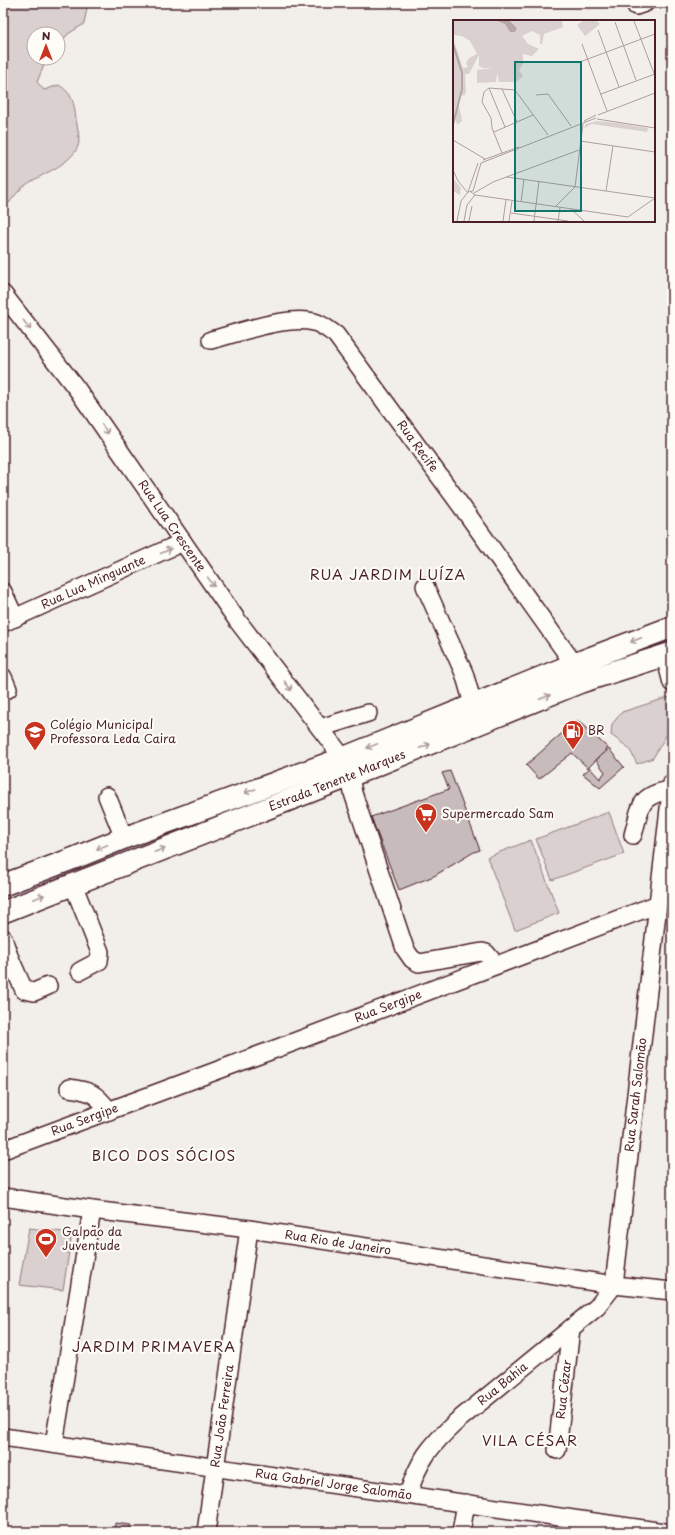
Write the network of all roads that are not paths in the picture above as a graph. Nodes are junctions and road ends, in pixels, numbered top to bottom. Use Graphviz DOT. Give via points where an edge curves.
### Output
graph roads {
  1 [pos="3,294"];
  2 [pos="211,340"];
  3 [pos="184,542"];
  4 [pos="425,586"];
  5 [pos="3,592"];
  6 [pos="9,621"];
  7 [pos="672,627"];
  8 [pos="672,633"];
  9 [pos="668,655"];
  10 [pos="574,664"];
  11 [pos="672,683"];
  12 [pos="473,704"];
  13 [pos="368,713"];
  14 [pos="320,728"];
  15 [pos="346,767"];
  16 [pos="672,786"];
  17 [pos="107,796"];
  18 [pos="670,813"];
  19 [pos="633,835"];
  20 [pos="124,838"];
  21 [pos="73,884"];
  22 [pos="3,885"];
  23 [pos="658,904"];
  24 [pos="3,912"];
  25 [pos="3,938"];
  26 [pos="496,964"];
  27 [pos="80,970"];
  28 [pos="48,986"];
  29 [pos="69,1088"];
  30 [pos="109,1111"];
  31 [pos="3,1150"];
  32 [pos="3,1197"];
  33 [pos="92,1210"];
  34 [pos="249,1229"];
  35 [pos="614,1285"];
  36 [pos="672,1291"];
  37 [pos="571,1328"];
  38 [pos="3,1437"];
  39 [pos="54,1444"];
  40 [pos="557,1450"];
  41 [pos="215,1467"];
  42 [pos="408,1495"];
  43 [pos="466,1503"];
  44 [pos="575,1518"];
  45 [pos="206,1532"];
  46 [pos="461,1532"];
  47 [pos="586,1532"];
  48 [pos="664,1532"];
  1 -- 3 [label="street, Rua Lua Crescente, one-way" via="77,389"];
  2 -- 10 [label="street, Rua Recife" via="298,320 314,322 336,335"];
  6 -- 3 [label="street, Rua Lua Minguante, one-way"];
  3 -- 14 [label="street, Rua Lua Crescente, one-way" via="237,620"];
  4 -- 12 [label="street" via="464,673"];
  5 -- 6 [label="street"];
  7 -- 10 [label="main road, Estrada Tenente Marques, one-way"];
  8 -- 9 [label="main road" via="663,638"];
  9 -- 11 [label="street"];
  15 -- 9 [label="main road, Estrada Tenente Marques, one-way" via="581,682"];
  10 -- 12 [label="main road, Estrada Tenente Marques"];
  12 -- 15 [label="main road, Estrada Tenente Marques, one-way"];
  13 -- 14 [label="street"];
  14 -- 15 [label="street, Rua Lua Crescente"];
  15 -- 20 [label="main road, Estrada Tenente Marques, one-way"];
  21 -- 15 [label="main road, Estrada Tenente Marques, one-way"];
  15 -- 26 [label="street" via="405,949 412,959 419,963 482,952"];
  16 -- 18 [label="street"];
  16 -- 19 [label="street" via="650,795 642,802"];
  17 -- 20 [label="street"];
  18 -- 23 [label="street"];
  20 -- 22 [label="main road, Estrada Tenente Marques, one-way"];
  24 -- 21 [label="main road, Estrada Tenente Marques, one-way"];
  21 -- 27 [label="street" via="100,952 100,961"];
  23 -- 26 [label="street, Rua Sergipe"];
  23 -- 35 [label="street, Rua Sarah Salomão"];
  25 -- 28 [label="street" via="24,990 34,992"];
  26 -- 30 [label="street, Rua Sergipe"];
  29 -- 30 [label="street" via="84,1090 99,1097"];
  30 -- 31 [label="street, Rua Sergipe"];
  32 -- 33 [label="street, Rua Rio de Janeiro"];
  33 -- 34 [label="street, Rua Rio de Janeiro"];
  33 -- 39 [label="street"];
  34 -- 35 [label="street, Rua Rio de Janeiro"];
  34 -- 41 [label="street, Rua João Ferreira"];
  35 -- 36 [label="street, Rua Rio de Janeiro"];
  35 -- 37 [label="street, Rua Bahia" via="597,1307"];
  37 -- 40 [label="street, Rua Cézar"];
  37 -- 42 [label="street, Rua Bahia" via="439,1438 422,1461"];
  38 -- 39 [label="street, Rua Gabriel Jorge Salomão"];
  39 -- 41 [label="street, Rua Gabriel Jorge Salomão"];
  41 -- 42 [label="street, Rua Gabriel Jorge Salomão"];
  41 -- 45 [label="street, Rua João Ferreira"];
  42 -- 43 [label="street, Rua Gabriel Jorge Salomão"];
  43 -- 44 [label="street, Rua Gabriel Jorge Salomão"];
  43 -- 46 [label="street"];
  44 -- 47 [label="street"];
  44 -- 48 [label="street, Rua Gabriel Jorge Salomão"];
}
